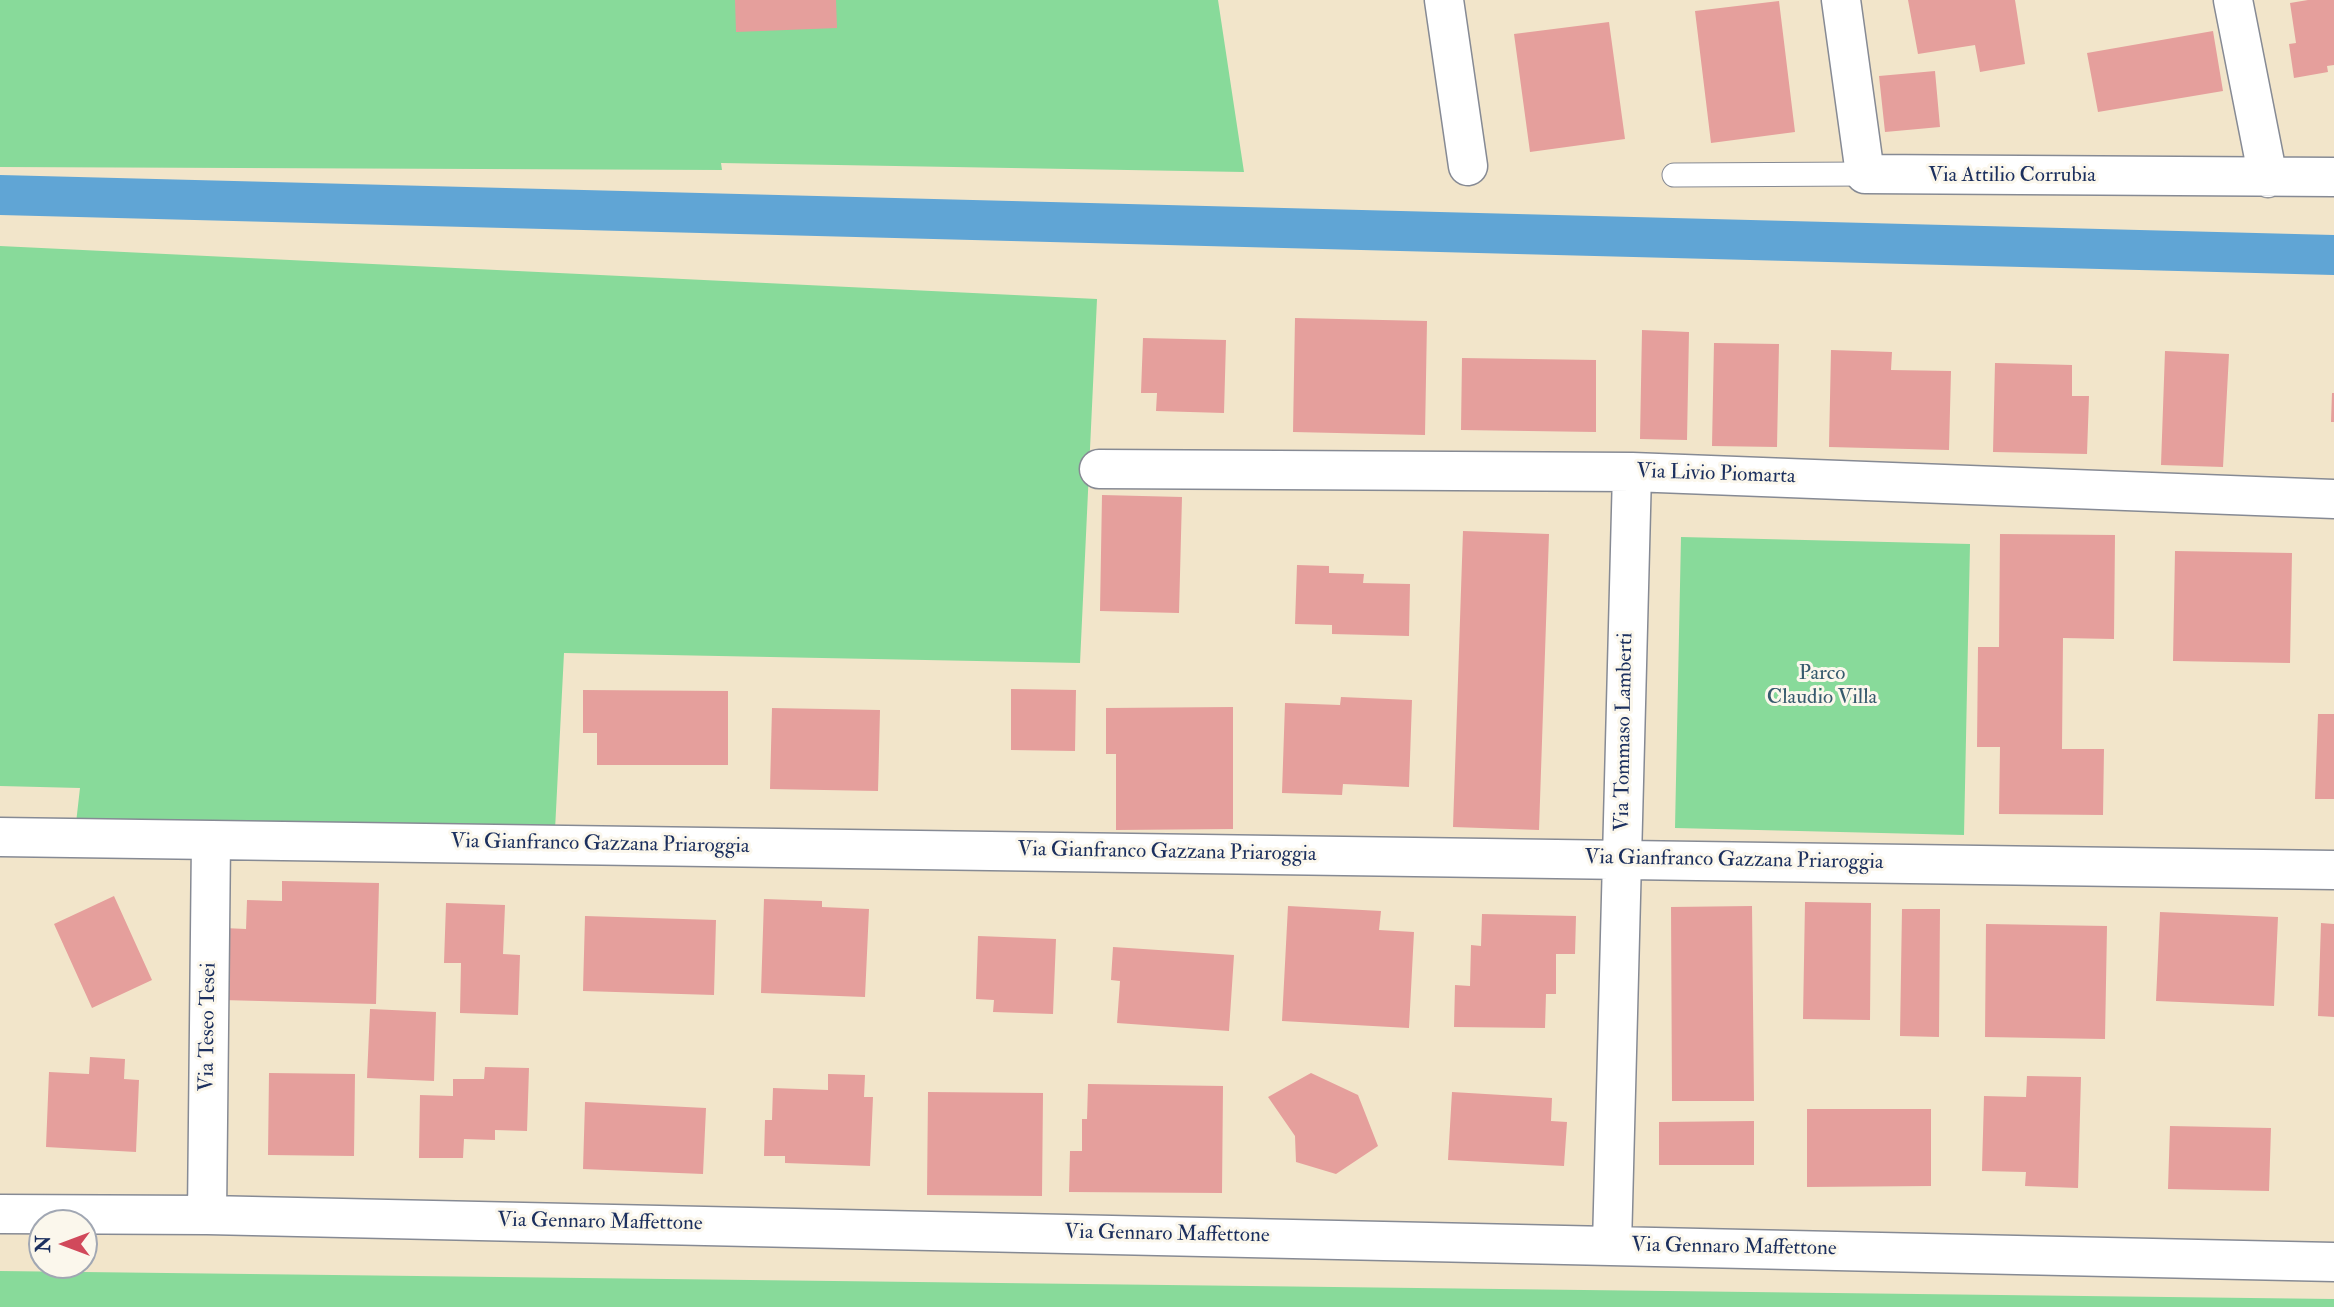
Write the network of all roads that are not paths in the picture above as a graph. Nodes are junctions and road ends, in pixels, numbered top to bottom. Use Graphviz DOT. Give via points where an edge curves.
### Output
graph roads {
  1 [pos="1444,0"];
  2 [pos="1841,0"];
  3 [pos="2233,0"];
  4 [pos="1468,166"];
  5 [pos="1865,174"];
  6 [pos="1674,175"];
  7 [pos="2334,177"];
  8 [pos="2268,178"];
  9 [pos="1098,469"];
  10 [pos="1632,472"];
  11 [pos="2334,499"];
  12 [pos="0,837"];
  13 [pos="211,840"];
  14 [pos="1622,860"];
  15 [pos="2334,870"];
  16 [pos="0,1214"];
  17 [pos="207,1214"];
  18 [pos="1612,1245"];
  19 [pos="2334,1262"];
  1 -- 4 [label="street"];
  2 -- 5 [label="street"];
  3 -- 8 [label="street"];
  5 -- 6 [label="lane"];
  5 -- 8 [label="street, Via Attilio Corrubia"];
  7 -- 8 [label="street, Via Attilio Corrubia"];
  9 -- 10 [label="street, Via Livio Piomarta"];
  10 -- 11 [label="street, Via Livio Piomarta"];
  10 -- 14 [label="street, Via Tommaso Lamberti"];
  12 -- 13 [label="street, Via Gianfranco Gazzana Priaroggia"];
  13 -- 14 [label="street, Via Gianfranco Gazzana Priaroggia"];
  13 -- 17 [label="street, Via Teseo Tesei"];
  14 -- 15 [label="street, Via Gianfranco Gazzana Priaroggia"];
  14 -- 18 [label="street, Via Tommaso Lamberti"];
  16 -- 17 [label="street, Via Gennaro Maffettone"];
  17 -- 18 [label="street, Via Gennaro Maffettone"];
  18 -- 19 [label="street, Via Gennaro Maffettone"];
}
